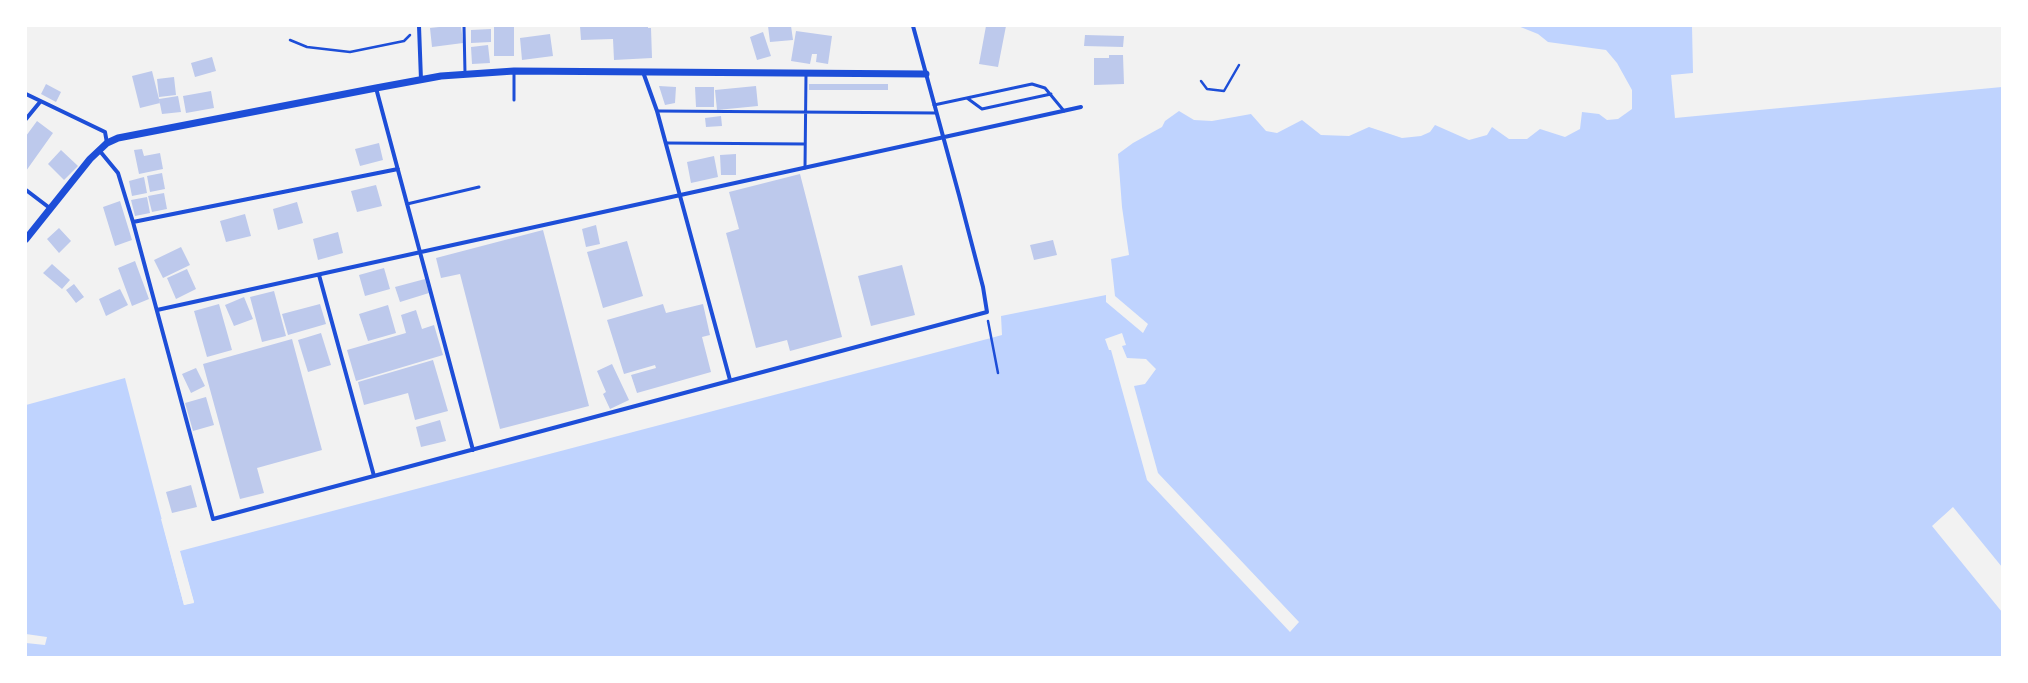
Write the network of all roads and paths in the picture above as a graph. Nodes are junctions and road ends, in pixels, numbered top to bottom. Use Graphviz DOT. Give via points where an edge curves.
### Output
graph roads {
  1 [pos="419,26"];
  2 [pos="464,26"];
  3 [pos="913,26"];
  4 [pos="414,31"];
  5 [pos="290,40"];
  6 [pos="1239,65"];
  7 [pos="514,71"];
  8 [pos="643,72"];
  9 [pos="465,73"];
  10 [pos="806,74"];
  11 [pos="926,74"];
  12 [pos="421,80"];
  13 [pos="1201,82"];
  14 [pos="376,88"];
  15 [pos="26,94"];
  16 [pos="1051,94"];
  17 [pos="967,98"];
  18 [pos="514,100"];
  19 [pos="40,102"];
  20 [pos="934,105"];
  21 [pos="1082,107"];
  22 [pos="657,111"];
  23 [pos="1064,111"];
  24 [pos="806,113"];
  25 [pos="936,113"];
  26 [pos="26,119"];
  27 [pos="943,138"];
  28 [pos="107,144"];
  29 [pos="666,144"];
  30 [pos="806,144"];
  31 [pos="99,150"];
  32 [pos="805,168"];
  33 [pos="398,169"];
  34 [pos="479,187"];
  35 [pos="26,190"];
  36 [pos="680,195"];
  37 [pos="407,204"];
  38 [pos="51,209"];
  39 [pos="133,222"];
  40 [pos="26,239"];
  41 [pos="419,253"];
  42 [pos="319,275"];
  43 [pos="157,310"];
  44 [pos="987,312"];
  45 [pos="998,373"];
  46 [pos="730,380"];
  47 [pos="473,450"];
  48 [pos="374,476"];
  1 -- 12 [label="street"];
  2 -- 9 [label="lane"];
  3 -- 11 [label="street"];
  4 -- 5 [label="path" via="404,41 350,52 307,47"];
  6 -- 13 [label="path" via="1224,91 1207,89"];
  7 -- 8 [label="street"];
  7 -- 9 [label="street"];
  7 -- 18 [label="lane"];
  8 -- 10 [label="street"];
  8 -- 22 [label="street"];
  9 -- 12 [label="street"];
  10 -- 11 [label="street"];
  10 -- 24 [label="lane"];
  11 -- 20 [label="street"];
  12 -- 14 [label="street"];
  14 -- 28 [label="street" via="128,135"];
  14 -- 33 [label="street"];
  15 -- 19 [label="street"];
  16 -- 17 [label="lane" via="1045,88 1032,84"];
  16 -- 17 [label="lane" via="982,109"];
  16 -- 23 [label="lane"];
  17 -- 20 [label="lane"];
  19 -- 26 [label="street"];
  19 -- 28 [label="street" via="105,132"];
  20 -- 25 [label="street"];
  21 -- 23 [label="street"];
  22 -- 24 [label="lane"];
  22 -- 29 [label="street"];
  23 -- 27 [label="street"];
  24 -- 25 [label="lane"];
  24 -- 30 [label="lane"];
  25 -- 27 [label="street"];
  27 -- 32 [label="street"];
  27 -- 44 [label="street" via="983,287"];
  28 -- 31 [label="street"];
  29 -- 30 [label="lane"];
  29 -- 36 [label="street"];
  30 -- 32 [label="lane"];
  31 -- 38 [label="street"];
  31 -- 39 [label="street" via="118,173"];
  32 -- 36 [label="street"];
  33 -- 37 [label="street"];
  33 -- 39 [label="street"];
  34 -- 37 [label="lane"];
  35 -- 38 [label="street"];
  36 -- 41 [label="street"];
  36 -- 46 [label="street"];
  37 -- 41 [label="street"];
  38 -- 40 [label="street"];
  39 -- 43 [label="street"];
  41 -- 42 [label="street"];
  41 -- 47 [label="street"];
  42 -- 43 [label="street"];
  42 -- 48 [label="street"];
  43 -- 48 [label="street" via="213,519"];
  44 -- 45 [label="path"];
  44 -- 46 [label="street"];
  46 -- 47 [label="street"];
  47 -- 48 [label="street"];
}
